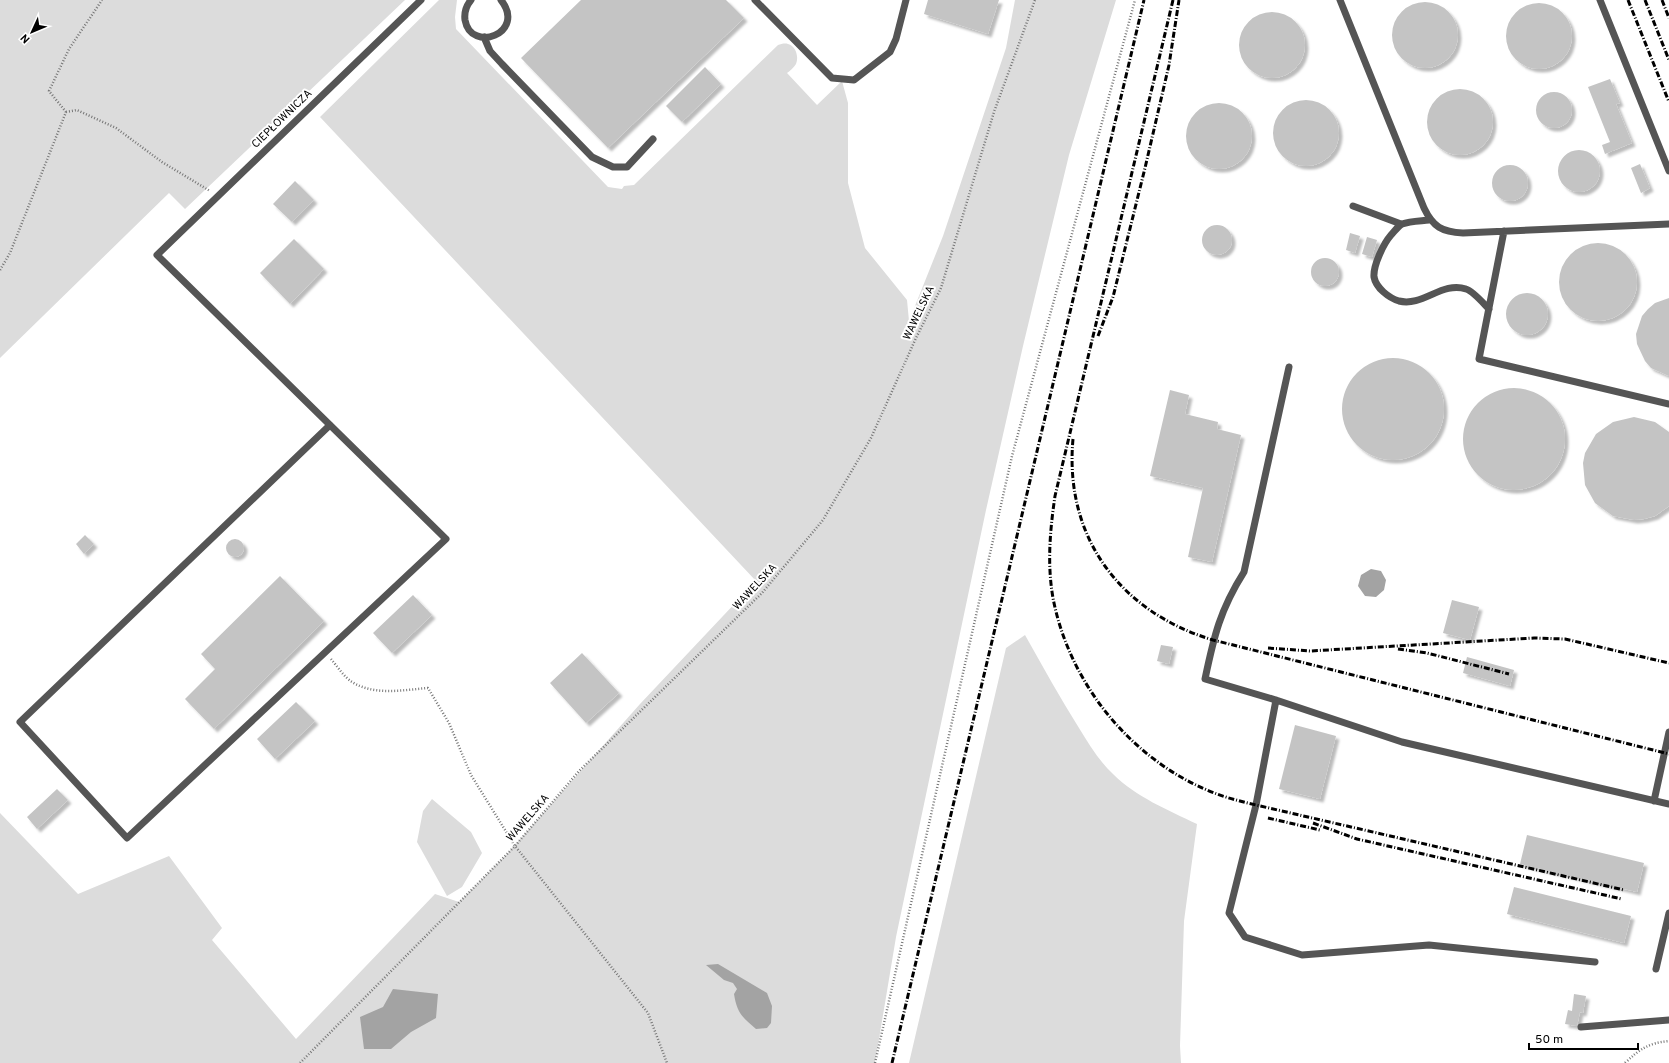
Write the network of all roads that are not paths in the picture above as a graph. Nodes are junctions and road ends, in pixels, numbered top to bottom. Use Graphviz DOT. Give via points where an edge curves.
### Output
graph roads {
  1 [pos="421,0"];
  2 [pos="471,0"];
  3 [pos="501,0"];
  4 [pos="755,0"];
  5 [pos="906,0"];
  6 [pos="1340,0"];
  7 [pos="1600,0"];
  8 [pos="484,37"];
  9 [pos="653,139"];
  10 [pos="1669,171"];
  11 [pos="1353,206"];
  12 [pos="1429,220"];
  13 [pos="1401,224"];
  14 [pos="1669,224"];
  15 [pos="1504,231"];
  16 [pos="1489,309"];
  17 [pos="1289,368"];
  18 [pos="1669,404"];
  19 [pos="330,425"];
  20 [pos="1276,700"];
  21 [pos="1669,732"];
  22 [pos="1654,801"];
  23 [pos="1669,804"];
  24 [pos="1669,913"];
  25 [pos="1595,962"];
  26 [pos="1656,969"];
  27 [pos="1669,1020"];
  28 [pos="1581,1027"];
  1 -- 19 [label="lane, CIEPŁOWNICZA" via="157,255"];
  2 -- 8 [label="lane" via="465,9 466,24 475,34"];
  3 -- 8 [label="lane" via="507,8 507,23 498,34"];
  4 -- 5 [label="lane" via="832,78 854,80 890,52"];
  6 -- 12 [label="lane"];
  7 -- 10 [label="lane"];
  8 -- 9 [label="lane" via="490,51 592,157 613,168 627,167"];
  11 -- 13 [label="lane"];
  12 -- 13 [label="lane"];
  12 -- 15 [label="lane" via="1449,232"];
  13 -- 16 [label="lane" via="1387,240 1378,258 1374,276 1379,288 1391,299 1411,302 1438,291 1452,288 1467,289"];
  14 -- 15 [label="lane"];
  15 -- 16 [label="lane"];
  16 -- 18 [label="lane" via="1479,359"];
  17 -- 20 [label="lane" via="1244,572 1222,613 1213,640 1205,680"];
  19 -- 19 [label="lane" via="446,539 127,838 20,722"];
  20 -- 22 [label="lane" via="1402,742"];
  20 -- 25 [label="lane" via="1256,805 1229,913 1246,937 1302,955 1430,945"];
  21 -- 22 [label="lane"];
  22 -- 23 [label="lane"];
  24 -- 26 [label="lane"];
  27 -- 28 [label="lane"];
}
